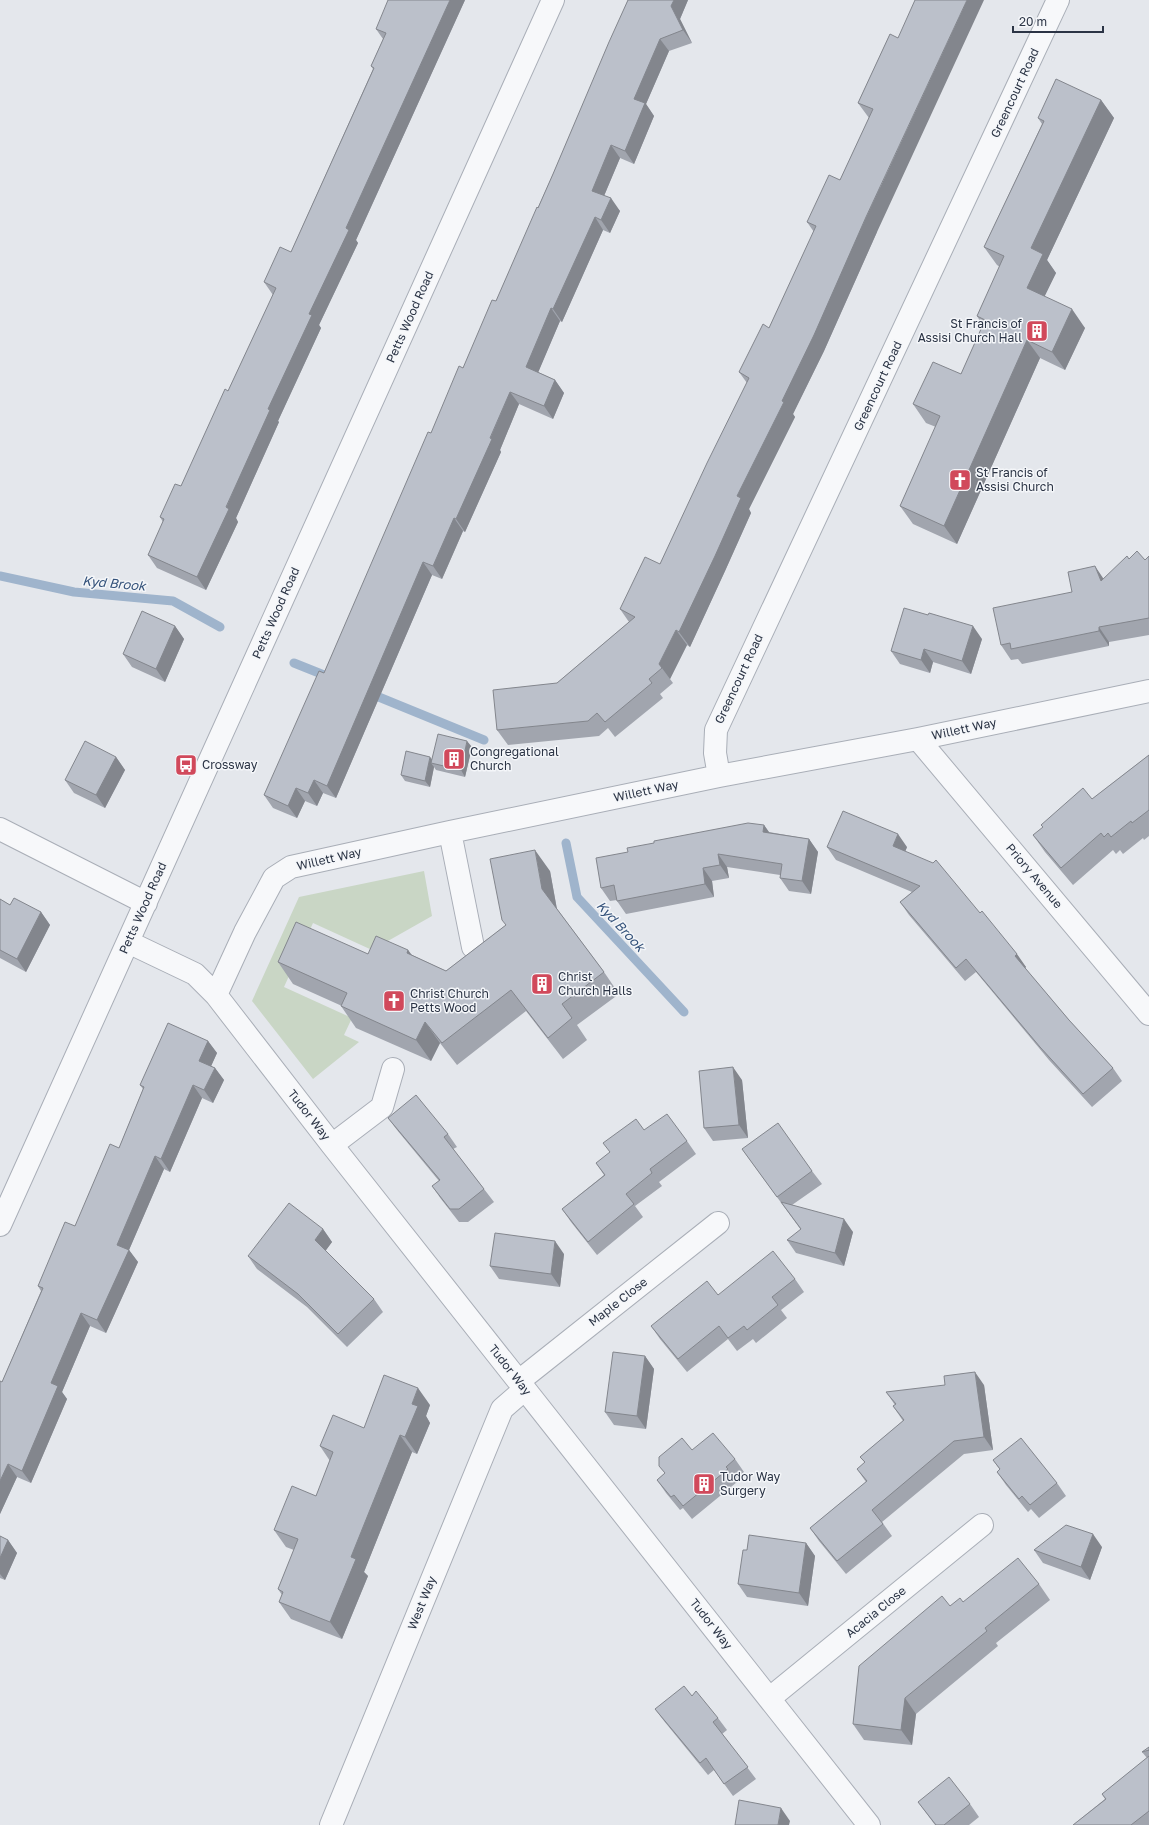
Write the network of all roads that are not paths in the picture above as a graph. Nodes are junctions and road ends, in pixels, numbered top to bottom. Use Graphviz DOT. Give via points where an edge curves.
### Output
graph roads {
  1 [pos="553,0"];
  2 [pos="1058,0"];
  3 [pos="1149,691"];
  4 [pos="918,738"];
  5 [pos="719,776"];
  6 [pos="0,829"];
  7 [pos="450,832"];
  8 [pos="146,903"];
  9 [pos="128,942"];
  10 [pos="473,947"];
  11 [pos="216,995"];
  12 [pos="1149,1014"];
  13 [pos="393,1069"];
  14 [pos="332,1145"];
  15 [pos="718,1223"];
  16 [pos="0,1225"];
  17 [pos="522,1385"];
  18 [pos="982,1525"];
  19 [pos="770,1698"];
  20 [pos="331,1825"];
  21 [pos="869,1825"];
  1 -- 8 [label="street, Petts Wood Road"];
  2 -- 5 [label="street, Greencourt Road" via="716,730 715,753"];
  3 -- 4 [label="street, Willett Way"];
  4 -- 5 [label="street, Willett Way"];
  4 -- 12 [label="street, Priory Avenue"];
  5 -- 7 [label="street, Willett Way"];
  6 -- 8 [label="street"];
  7 -- 10 [label="street"];
  7 -- 11 [label="street, Willett Way" via="291,867 274,878"];
  8 -- 9 [label="street, Petts Wood Road"];
  9 -- 11 [label="street, Tudor Way" via="196,974"];
  9 -- 16 [label="street, Petts Wood Road"];
  11 -- 14 [label="street, Tudor Way"];
  13 -- 14 [label="street" via="382,1108"];
  14 -- 17 [label="street, Tudor Way"];
  15 -- 17 [label="street, Maple Close"];
  17 -- 19 [label="street, Tudor Way"];
  17 -- 20 [label="street, West Way" via="502,1409"];
  18 -- 19 [label="street, Acacia Close"];
  19 -- 21 [label="street, Tudor Way"];
}
